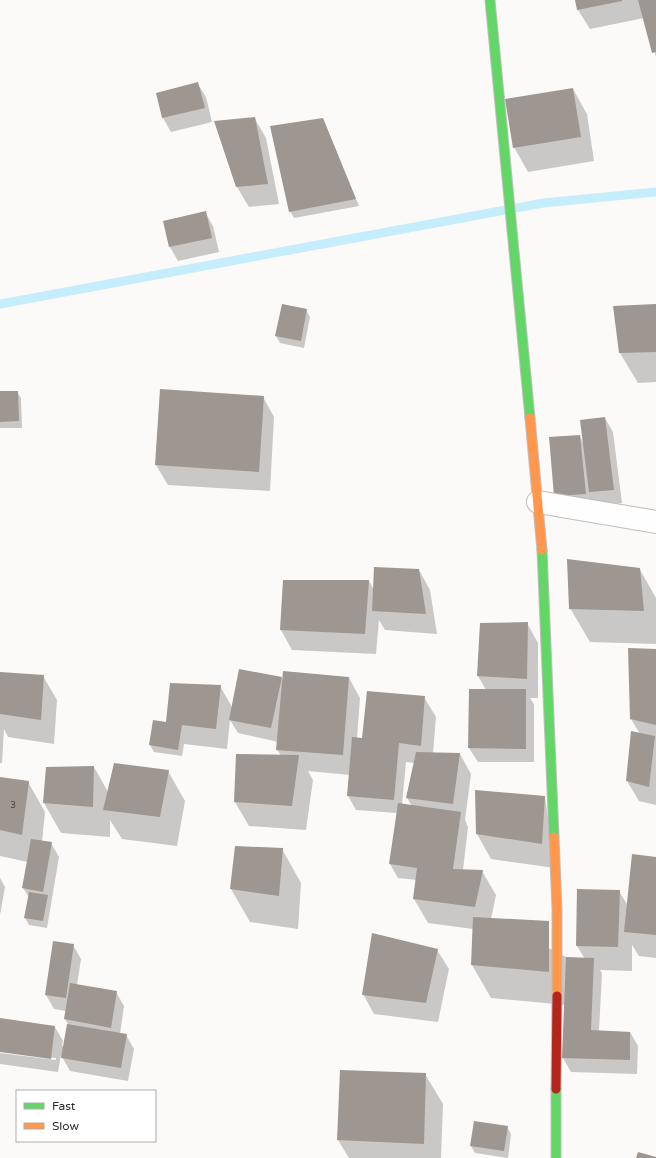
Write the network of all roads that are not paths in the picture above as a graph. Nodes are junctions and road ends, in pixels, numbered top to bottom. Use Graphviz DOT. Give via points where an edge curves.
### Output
graph roads {
  1 [pos="490,0"];
  2 [pos="538,502"];
  3 [pos="656,522"];
  4 [pos="556,1158"];
  1 -- 2 [label="street"];
  2 -- 3 [label="street"];
  2 -- 4 [label="street" via="557,909"];
}
